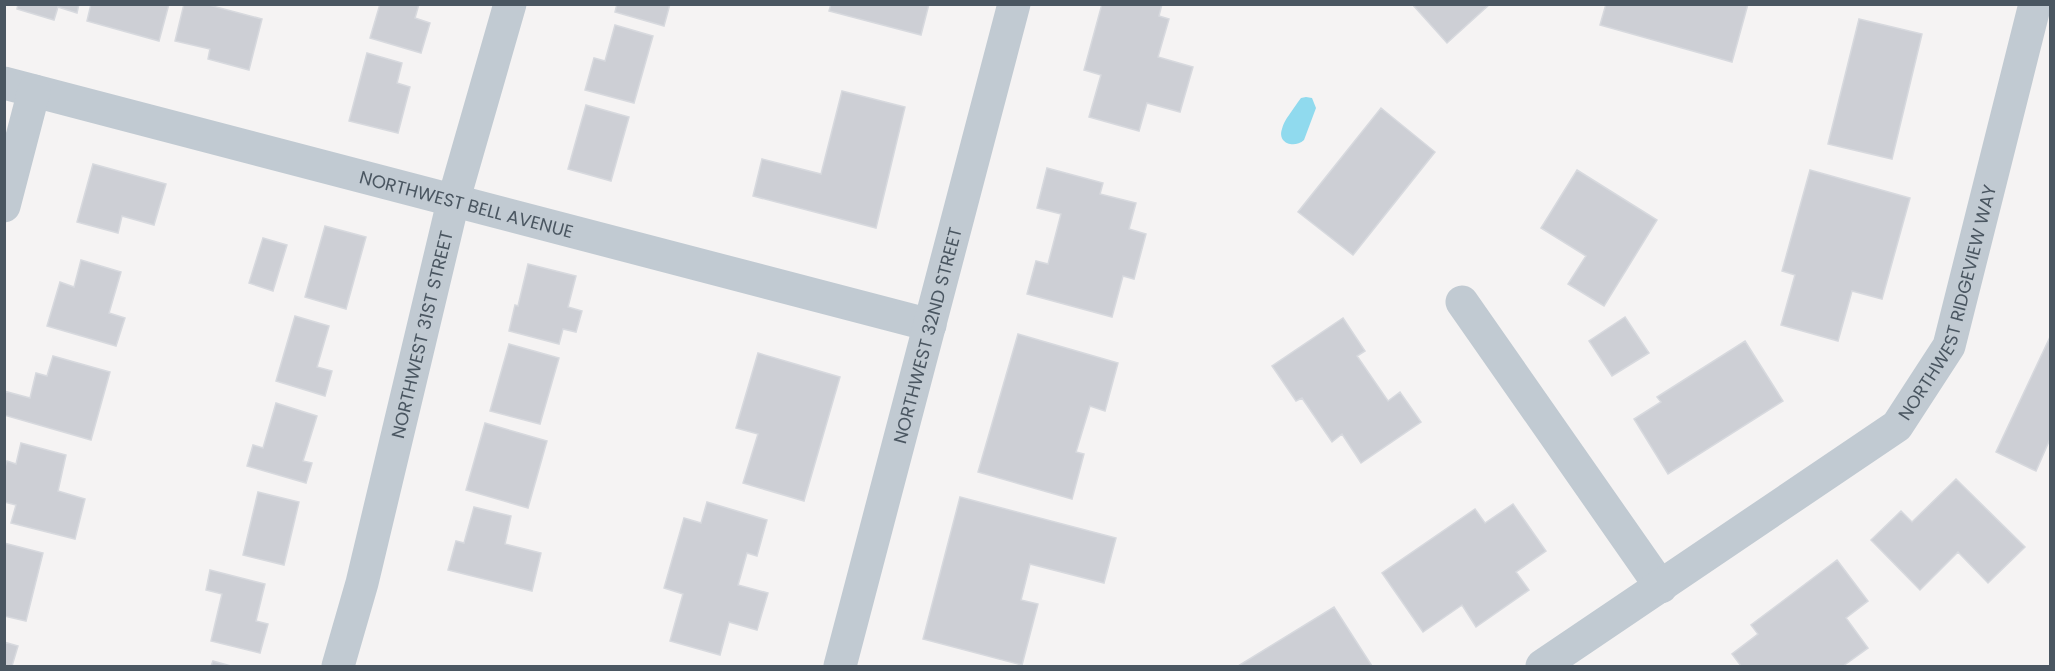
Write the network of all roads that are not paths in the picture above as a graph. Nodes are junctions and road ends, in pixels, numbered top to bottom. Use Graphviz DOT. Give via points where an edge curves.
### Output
graph roads {
  1 [pos="510,4"];
  2 [pos="1014,4"];
  3 [pos="2035,4"];
  4 [pos="19,87"];
  5 [pos="453,202"];
  6 [pos="4,206"];
  7 [pos="1462,302"];
  8 [pos="930,325"];
  9 [pos="1661,587"];
  10 [pos="338,666"];
  11 [pos="840,666"];
  12 [pos="1542,666"];
  1 -- 5 [label="street, NORTHWEST 31ST STREET"];
  2 -- 8 [label="street, NORTHWEST 32ND STREET"];
  3 -- 9 [label="street, NORTHWEST RIDGEVIEW WAY" via="1949,346 1897,426"];
  4 -- 5 [label="street, NORTHWEST BELL AVENUE"];
  4 -- 6 [label="street"];
  5 -- 8 [label="street, NORTHWEST BELL AVENUE"];
  5 -- 10 [label="street, NORTHWEST 31ST STREET" via="362,583"];
  7 -- 9 [label="street"];
  8 -- 11 [label="street, NORTHWEST 32ND STREET"];
  9 -- 12 [label="street, NORTHWEST RIDGEVIEW WAY"];
}
